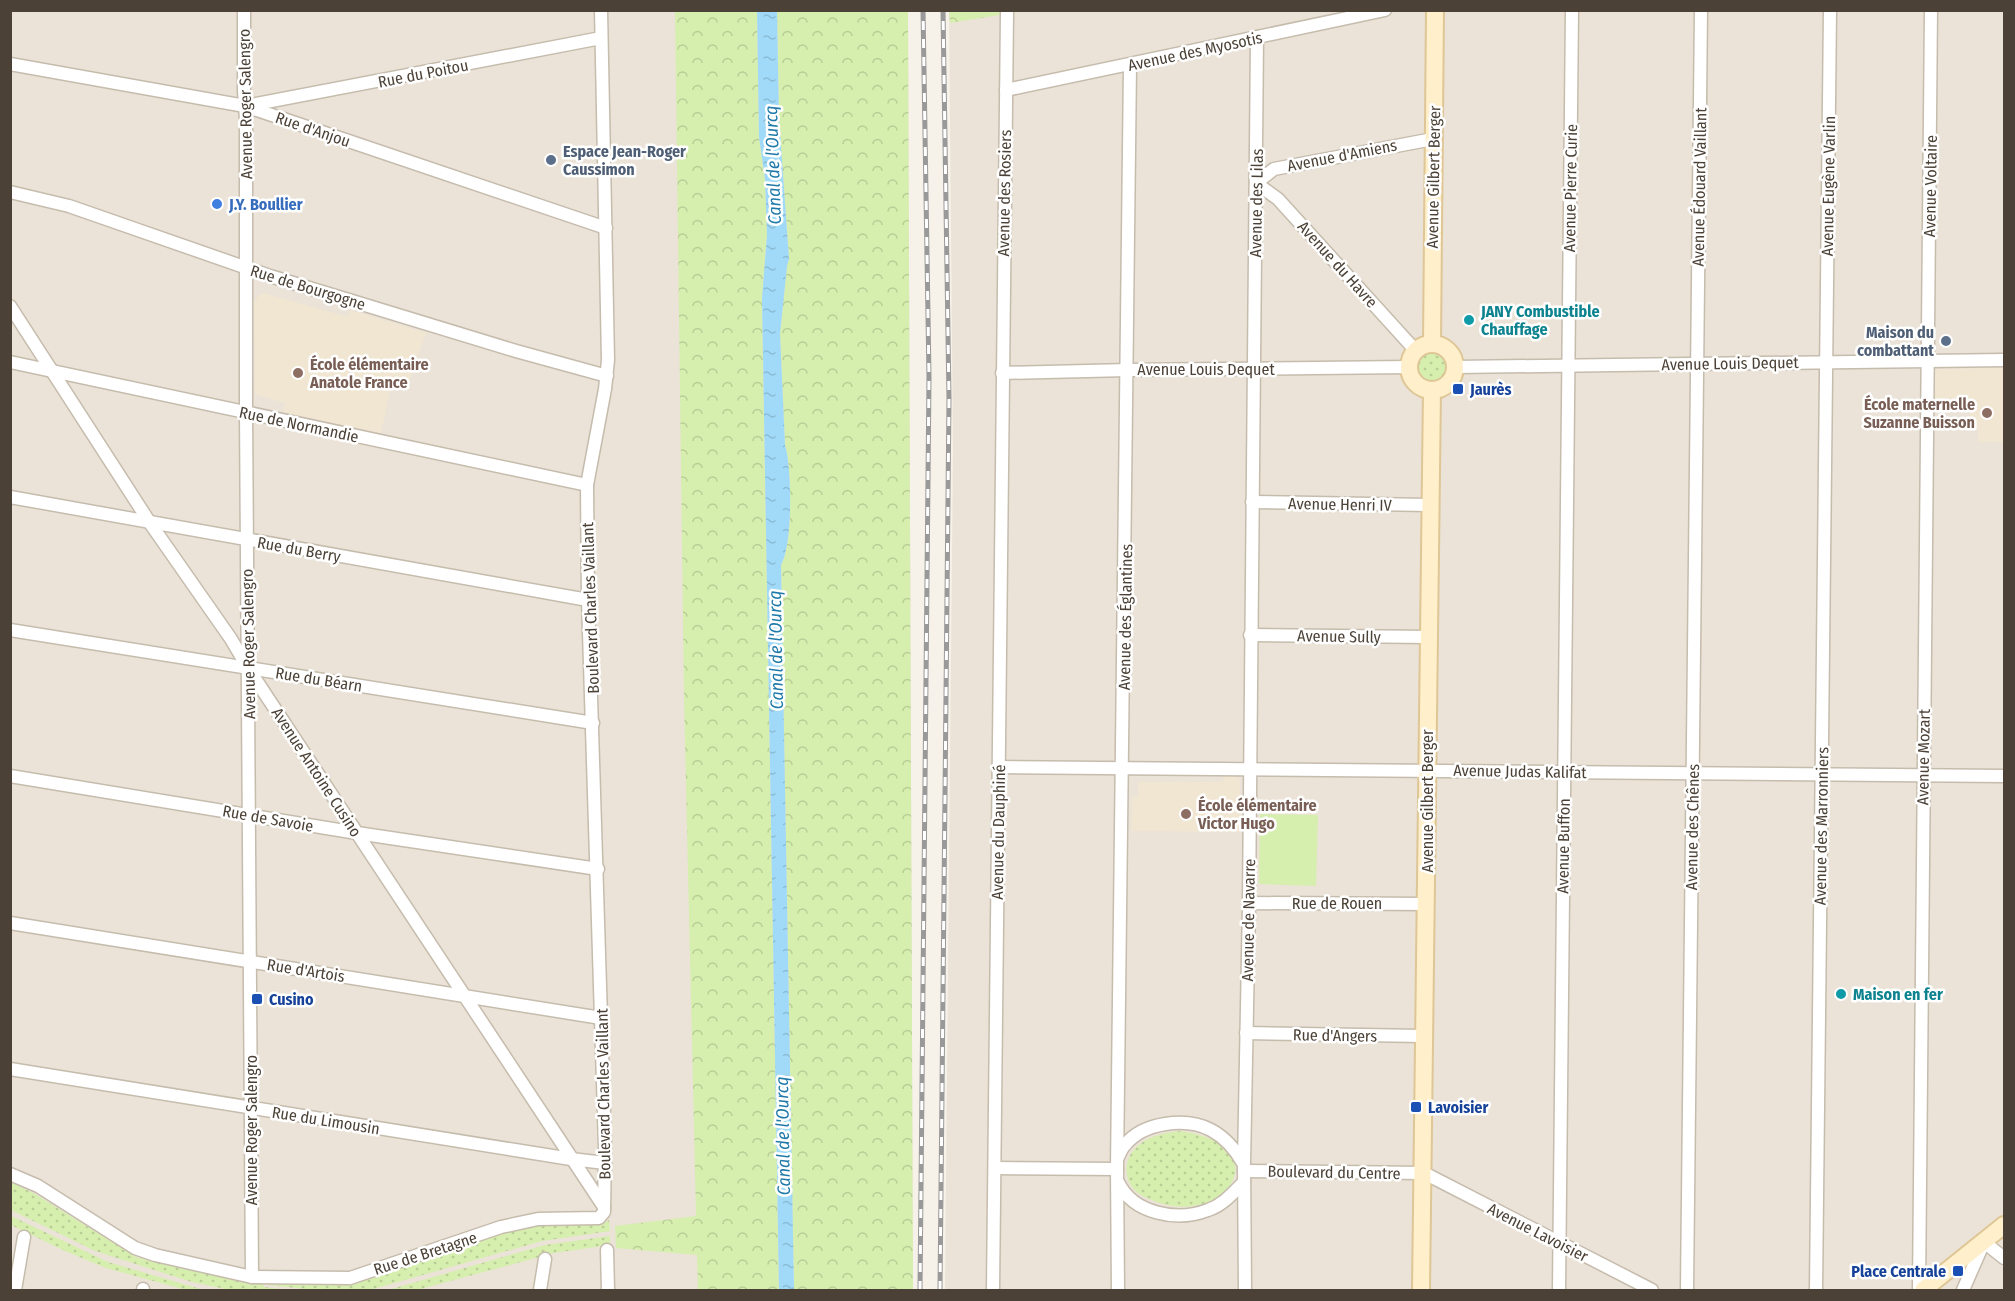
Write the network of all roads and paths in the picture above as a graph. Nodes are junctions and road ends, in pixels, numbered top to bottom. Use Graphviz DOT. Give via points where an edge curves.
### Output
graph roads {
  1 [pos="244,10"];
  2 [pos="601,10"];
  3 [pos="1385,10"];
  4 [pos="1435,10"];
  5 [pos="1572,10"];
  6 [pos="1701,10"];
  7 [pos="1830,10"];
  8 [pos="1931,10"];
  9 [pos="1007,13"];
  10 [pos="1257,37"];
  11 [pos="601,38"];
  12 [pos="10,64"];
  13 [pos="1130,65"];
  14 [pos="1006,90"];
  15 [pos="245,106"];
  16 [pos="1432,139"];
  17 [pos="1256,183"];
  18 [pos="10,192"];
  19 [pos="606,228"];
  20 [pos="247,268"];
  21 [pos="10,306"];
  22 [pos="1424,347"];
  23 [pos="2004,360"];
  24 [pos="1928,361"];
  25 [pos="10,362"];
  26 [pos="1827,362"];
  27 [pos="1698,364"];
  28 [pos="1569,365"];
  29 [pos="1409,367"];
  30 [pos="1456,367"];
  31 [pos="1254,369"];
  32 [pos="1128,370"];
  33 [pos="52,371"];
  34 [pos="1002,374"];
  35 [pos="607,376"];
  36 [pos="1432,390"];
  37 [pos="246,412"];
  38 [pos="587,485"];
  39 [pos="10,497"];
  40 [pos="1252,502"];
  41 [pos="1429,505"];
  42 [pos="150,523"];
  43 [pos="247,539"];
  44 [pos="588,600"];
  45 [pos="10,630"];
  46 [pos="1250,635"];
  47 [pos="1429,637"];
  48 [pos="248,668"];
  49 [pos="592,723"];
  50 [pos="999,767"];
  51 [pos="1123,768"];
  52 [pos="1249,768"];
  53 [pos="1428,770"];
  54 [pos="1564,772"];
  55 [pos="1693,774"];
  56 [pos="1822,775"];
  57 [pos="1923,775"];
  58 [pos="10,776"];
  59 [pos="2004,776"];
  60 [pos="250,814"];
  61 [pos="357,833"];
  62 [pos="598,869"];
  63 [pos="1249,903"];
  64 [pos="1426,904"];
  65 [pos="10,923"];
  66 [pos="250,962"];
  67 [pos="464,995"];
  68 [pos="601,1018"];
  69 [pos="1246,1034"];
  70 [pos="1424,1036"];
  71 [pos="10,1069"];
  72 [pos="251,1108"];
  73 [pos="571,1159"];
  74 [pos="605,1163"];
  75 [pos="995,1168"];
  76 [pos="1118,1169"];
  77 [pos="1244,1172"];
  78 [pos="1424,1173"];
  79 [pos="10,1174"];
  80 [pos="605,1208"];
  81 [pos="2004,1225"];
  82 [pos="24,1237"];
  83 [pos="1559,1242"];
  84 [pos="1984,1242"];
  85 [pos="607,1250"];
  86 [pos="2004,1258"];
  87 [pos="545,1259"];
  88 [pos="252,1277"];
  89 [pos="15,1290"];
  90 [pos="540,1290"];
  91 [pos="608,1290"];
  92 [pos="993,1290"];
  93 [pos="1118,1290"];
  94 [pos="1245,1290"];
  95 [pos="1421,1290"];
  96 [pos="1559,1290"];
  97 [pos="1652,1290"];
  98 [pos="1687,1290"];
  99 [pos="1816,1290"];
  100 [pos="1921,1290"];
  101 [pos="1963,1290"];
  1 -- 15 [label="street, Avenue Roger Salengro"];
  2 -- 11 [label="street, Boulevard Charles Vaillant"];
  3 -- 10 [label="street, Avenue des Myosotis"];
  4 -- 16 [label="street, Avenue Gilbert Berger"];
  5 -- 28 [label="street, Avenue Pierre Curie"];
  6 -- 27 [label="street, Avenue Édouard Vaillant"];
  7 -- 26 [label="street, Avenue Eugène Varlin"];
  8 -- 24 [label="street, Avenue Voltaire"];
  9 -- 14 [label="street, Avenue des Rosiers"];
  10 -- 13 [label="street, Avenue des Myosotis"];
  10 -- 17 [label="street, Avenue des Lilas"];
  11 -- 15 [label="street, Rue du Poitou"];
  11 -- 19 [label="street, Boulevard Charles Vaillant"];
  12 -- 15 [label="street, Rue d'Anjou"];
  13 -- 14 [label="street, Avenue des Myosotis"];
  13 -- 32 [label="street, Avenue des Églantines"];
  14 -- 34 [label="street, Avenue des Rosiers"];
  15 -- 19 [label="street, Rue d'Anjou"];
  15 -- 20 [label="street, Avenue Roger Salengro"];
  16 -- 17 [label="street, Avenue d'Amiens" via="1274,169"];
  16 -- 22 [label="street, Avenue Gilbert Berger"];
  17 -- 22 [label="street, Avenue du Havre" via="1278,199"];
  17 -- 31 [label="street, Avenue des Lilas"];
  18 -- 20 [label="street, Rue de Bourgogne" via="69,206"];
  19 -- 35 [label="street, Boulevard Charles Vaillant"];
  20 -- 35 [label="street, Rue de Bourgogne"];
  20 -- 37 [label="street, Avenue Roger Salengro"];
  21 -- 33 [label="street, Avenue Antoine Cusino"];
  22 -- 29 [label="street" via="1413,355"];
  22 -- 30 [label="street" via="1443,346"];
  23 -- 24 [label="street, Avenue Louis Dequet"];
  24 -- 26 [label="street, Avenue Louis Dequet"];
  24 -- 57 [label="street, Avenue Mozart"];
  25 -- 33 [label="street, Rue de Normandie"];
  26 -- 27 [label="street, Avenue Louis Dequet"];
  26 -- 56 [label="street, Avenue des Marronniers"];
  27 -- 28 [label="street, Avenue Louis Dequet"];
  27 -- 55 [label="street, Avenue des Chênes"];
  28 -- 30 [label="street, Avenue Louis Dequet"];
  28 -- 54 [label="street, Avenue Buffon"];
  29 -- 31 [label="street, Avenue Louis Dequet"];
  29 -- 36 [label="street" via="1418,386"];
  30 -- 36 [label="street" via="1451,381"];
  31 -- 32 [label="street, Avenue Louis Dequet"];
  31 -- 40 [label="street, Avenue de Navarre"];
  32 -- 34 [label="street, Avenue Louis Dequet"];
  32 -- 51 [label="street, Avenue des Églantines"];
  33 -- 37 [label="street, Rue de Normandie"];
  33 -- 42 [label="street, Avenue Antoine Cusino"];
  34 -- 50 [label="street, Avenue du Dauphiné"];
  35 -- 38 [label="street, Boulevard Charles Vaillant"];
  36 -- 41 [label="street, Avenue Gilbert Berger"];
  37 -- 38 [label="street, Rue de Normandie"];
  37 -- 43 [label="street, Avenue Roger Salengro"];
  38 -- 44 [label="street, Boulevard Charles Vaillant"];
  39 -- 42 [label="street, Rue du Berry"];
  40 -- 41 [label="street, Avenue Henri IV"];
  40 -- 46 [label="street, Avenue de Navarre"];
  41 -- 47 [label="street, Avenue Gilbert Berger"];
  42 -- 43 [label="street, Rue du Berry"];
  42 -- 48 [label="street, Avenue Antoine Cusino"];
  43 -- 44 [label="street, Rue du Berry"];
  43 -- 48 [label="street, Avenue Roger Salengro"];
  44 -- 49 [label="street, Boulevard Charles Vaillant"];
  45 -- 48 [label="street, Rue du Béarn"];
  46 -- 47 [label="street, Avenue Sully"];
  46 -- 52 [label="street, Avenue de Navarre"];
  47 -- 53 [label="street, Avenue Gilbert Berger"];
  48 -- 49 [label="street, Rue du Béarn"];
  48 -- 60 [label="street, Avenue Roger Salengro"];
  48 -- 61 [label="street, Avenue Antoine Cusino"];
  49 -- 62 [label="street, Boulevard Charles Vaillant"];
  50 -- 51 [label="street, Avenue Judas Kalifat"];
  50 -- 75 [label="street, Avenue du Dauphiné"];
  51 -- 52 [label="street, Avenue Judas Kalifat"];
  51 -- 76 [label="street, Avenue des Églantines"];
  52 -- 53 [label="street, Avenue Judas Kalifat"];
  52 -- 63 [label="street, Avenue de Navarre"];
  53 -- 54 [label="street, Avenue Judas Kalifat"];
  53 -- 64 [label="street, Avenue Gilbert Berger"];
  54 -- 55 [label="street, Avenue Judas Kalifat"];
  54 -- 83 [label="street, Avenue Buffon"];
  55 -- 56 [label="street, Avenue Judas Kalifat"];
  55 -- 98 [label="street, Avenue des Chênes"];
  56 -- 57 [label="street, Avenue Judas Kalifat"];
  56 -- 99 [label="street, Avenue des Marronniers"];
  57 -- 59 [label="street, Avenue Judas Kalifat"];
  57 -- 100 [label="street, Avenue Mozart"];
  58 -- 60 [label="street, Rue de Savoie"];
  60 -- 61 [label="street, Rue de Savoie"];
  60 -- 66 [label="street, Avenue Roger Salengro"];
  61 -- 62 [label="street, Rue de Savoie"];
  61 -- 67 [label="street, Avenue Antoine Cusino"];
  62 -- 68 [label="street, Boulevard Charles Vaillant"];
  63 -- 64 [label="street, Rue de Rouen"];
  63 -- 69 [label="street, Avenue de Navarre"];
  64 -- 70 [label="street, Avenue Gilbert Berger"];
  65 -- 66 [label="street, Rue d'Artois"];
  66 -- 67 [label="street, Rue d'Artois"];
  66 -- 72 [label="street, Avenue Roger Salengro"];
  67 -- 68 [label="street, Rue d'Artois"];
  67 -- 73 [label="street, Avenue Antoine Cusino"];
  68 -- 74 [label="street, Boulevard Charles Vaillant"];
  69 -- 70 [label="street, Rue d'Angers"];
  69 -- 77 [label="street, Avenue de Navarre"];
  70 -- 78 [label="street, Avenue Gilbert Berger"];
  71 -- 72 [label="street, Rue du Limousin"];
  72 -- 73 [label="street, Rue du Limousin"];
  72 -- 88 [label="street, Avenue Roger Salengro"];
  73 -- 74 [label="street, Rue du Limousin"];
  73 -- 80 [label="street, Avenue Antoine Cusino"];
  74 -- 80 [label="street, Boulevard Charles Vaillant"];
  75 -- 76 [label="street"];
  75 -- 92 [label="street, Avenue du Dauphiné"];
  76 -- 77 [label="street" via="1128,1198 1150,1211 1171,1215 1209,1210 1228,1198"];
  76 -- 77 [label="street" via="1124,1145 1133,1137 1172,1123 1210,1130 1233,1146"];
  76 -- 93 [label="street, Avenue des Églantines"];
  77 -- 78 [label="street, Boulevard du Centre"];
  77 -- 94 [label="street, Avenue de Navarre"];
  78 -- 83 [label="street, Avenue Lavoisier"];
  78 -- 95 [label="street, Avenue Gilbert Berger"];
  79 -- 88 [label="street, Rue de Bretagne" via="38,1186 135,1248"];
  80 -- 88 [label="street, Rue de Bretagne" via="599,1218 538,1220 501,1227 350,1278"];
  81 -- 84 [label="street"];
  82 -- 89 [label="street"];
  83 -- 96 [label="street, Avenue Buffon"];
  83 -- 97 [label="street, Avenue Lavoisier"];
  84 -- 86 [label="street"];
  84 -- 100 [label="street"];
  84 -- 101 [label="street"];
  85 -- 91 [label="street"];
  87 -- 90 [label="street"];
}
